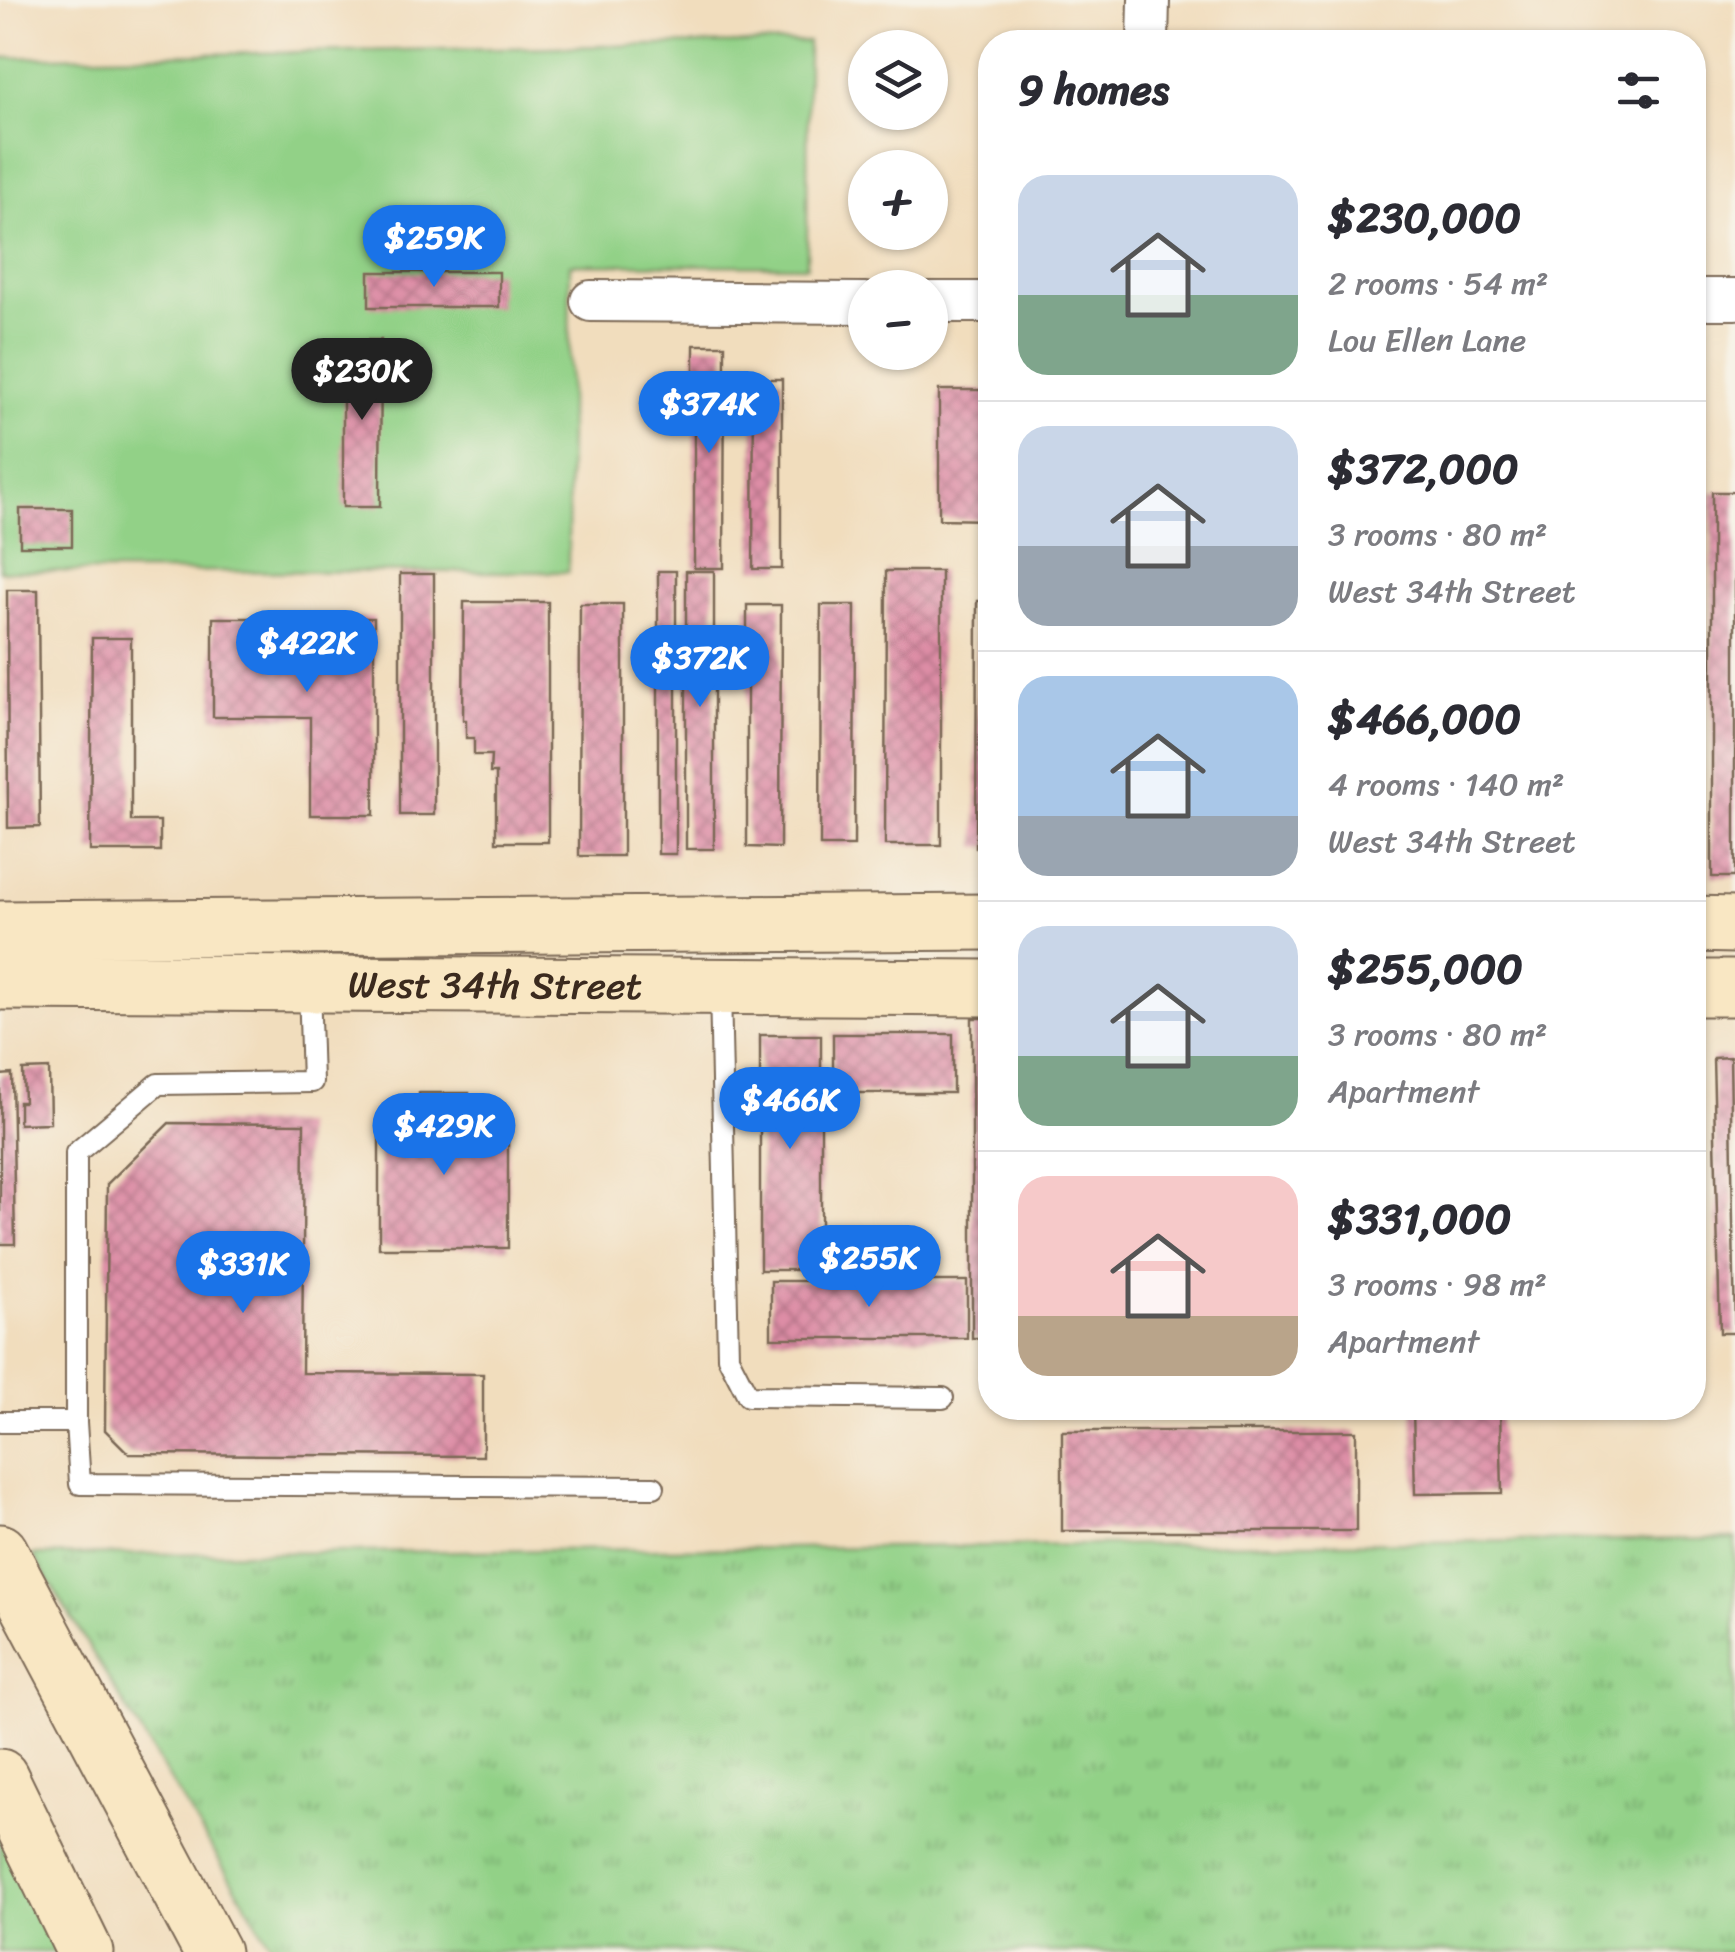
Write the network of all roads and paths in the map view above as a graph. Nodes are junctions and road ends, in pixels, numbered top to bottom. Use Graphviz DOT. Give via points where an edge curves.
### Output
graph roads {
  1 [pos="1149,0"];
  2 [pos="1148,30"];
  3 [pos="1735,299"];
  4 [pos="1706,300"];
  5 [pos="591,301"];
  6 [pos="948,302"];
  7 [pos="978,302"];
  8 [pos="848,303"];
  9 [pos="978,922"];
  10 [pos="1706,924"];
  11 [pos="1735,924"];
  12 [pos="310,927"];
  13 [pos="0,929"];
  14 [pos="0,982"];
  15 [pos="308,983"];
  16 [pos="720,986"];
  17 [pos="978,988"];
  18 [pos="1706,988"];
  19 [pos="1735,988"];
  20 [pos="943,1398"];
  21 [pos="0,1422"];
  22 [pos="76,1422"];
  23 [pos="654,1488"];
  24 [pos="0,1552"];
  25 [pos="16,1622"];
  26 [pos="0,1777"];
  27 [pos="85,1952"];
  28 [pos="212,1952"];
  1 -- 2 [label="street"];
  3 -- 4 [label="street"];
  5 -- 8 [label="street"];
  6 -- 7 [label="street"];
  9 -- 12 [label="main road, West 34th Street"];
  10 -- 11 [label="main road"];
  12 -- 13 [label="main road, West 34th Street"];
  12 -- 15 [label="main road"];
  14 -- 15 [label="main road, West 34th Street"];
  15 -- 16 [label="main road, West 34th Street"];
  15 -- 22 [label="lane" via="312,1082 158,1084 76,1153"];
  16 -- 17 [label="main road, West 34th Street"];
  16 -- 20 [label="lane" via="728,1358 748,1396"];
  18 -- 19 [label="main road"];
  21 -- 22 [label="lane"];
  22 -- 23 [label="lane" via="80,1484"];
  24 -- 25 [label="main road"];
  25 -- 28 [label="main road" via="147,1824"];
  26 -- 27 [label="main road"];
}
